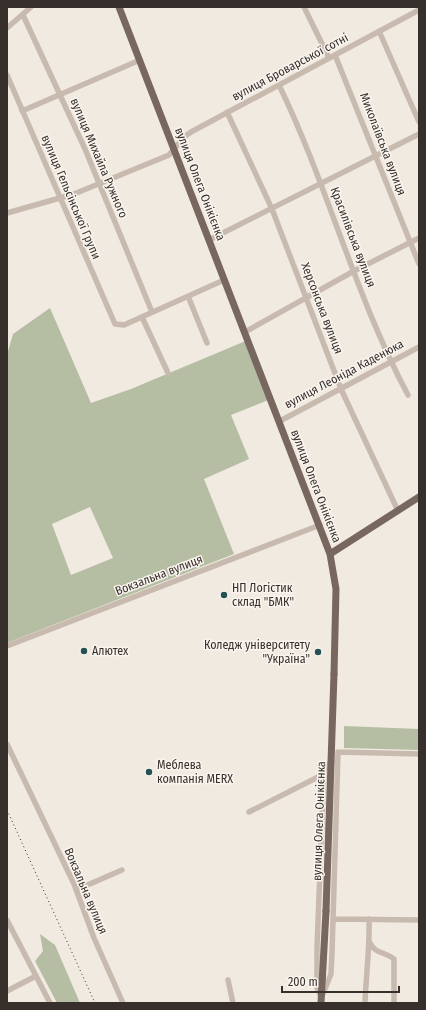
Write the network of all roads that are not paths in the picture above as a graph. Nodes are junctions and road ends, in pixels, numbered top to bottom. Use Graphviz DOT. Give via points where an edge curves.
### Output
graph roads {
  1 [pos="31,7"];
  2 [pos="120,7"];
  3 [pos="304,7"];
  4 [pos="418,12"];
  5 [pos="23,15"];
  6 [pos="7,28"];
  7 [pos="379,31"];
  8 [pos="335,55"];
  9 [pos="329,58"];
  10 [pos="140,60"];
  11 [pos="7,75"];
  12 [pos="279,85"];
  13 [pos="59,94"];
  14 [pos="22,111"];
  15 [pos="228,112"];
  16 [pos="419,122"];
  17 [pos="419,134"];
  18 [pos="174,148"];
  19 [pos="376,156"];
  20 [pos="320,184"];
  21 [pos="99,185"];
  22 [pos="59,198"];
  23 [pos="272,209"];
  24 [pos="7,213"];
  25 [pos="419,238"];
  26 [pos="209,240"];
  27 [pos="410,243"];
  28 [pos="419,264"];
  29 [pos="354,271"];
  30 [pos="224,280"];
  31 [pos="188,296"];
  32 [pos="307,296"];
  33 [pos="152,312"];
  34 [pos="142,317"];
  35 [pos="245,332"];
  36 [pos="207,342"];
  37 [pos="419,347"];
  38 [pos="390,363"];
  39 [pos="168,373"];
  40 [pos="341,389"];
  41 [pos="408,395"];
  42 [pos="280,421"];
  43 [pos="419,497"];
  44 [pos="398,511"];
  45 [pos="320,525"];
  46 [pos="330,554"];
  47 [pos="7,646"];
  48 [pos="7,744"];
  49 [pos="338,752"];
  50 [pos="419,754"];
  51 [pos="324,770"];
  52 [pos="249,812"];
  53 [pos="322,862"];
  54 [pos="334,862"];
  55 [pos="122,870"];
  56 [pos="76,890"];
  57 [pos="334,919"];
  58 [pos="369,919"];
  59 [pos="7,920"];
  60 [pos="419,920"];
  61 [pos="370,943"];
  62 [pos="36,976"];
  63 [pos="228,980"];
  64 [pos="7,990"];
  65 [pos="322,1000"];
  66 [pos="50,1003"];
  67 [pos="123,1003"];
  68 [pos="233,1003"];
  69 [pos="365,1003"];
  70 [pos="394,1003"];
  1 -- 5 [label="street"];
  2 -- 10 [label="main road, вулиця Олега Онікієнка"];
  3 -- 9 [label="street"];
  4 -- 7 [label="street, вулиця Броварської сотні"];
  5 -- 6 [label="street"];
  5 -- 13 [label="street, вулиця Михайла Ружного"];
  7 -- 8 [label="street, вулиця Броварської сотні"];
  7 -- 16 [label="street"];
  8 -- 9 [label="street, вулиця Броварської сотні"];
  8 -- 19 [label="street, Миколаївська вулиця"];
  9 -- 12 [label="street, вулиця Броварської сотні"];
  10 -- 13 [label="street"];
  10 -- 18 [label="main road, вулиця Олега Онікієнка"];
  11 -- 14 [label="street, вулиця Гельсінської Групи"];
  12 -- 15 [label="street, вулиця Броварської сотні"];
  12 -- 20 [label="street, Красилівська вулиця"];
  13 -- 14 [label="street"];
  13 -- 21 [label="street, вулиця Михайла Ружного"];
  14 -- 22 [label="street, вулиця Гельсінської Групи"];
  15 -- 18 [label="street, вулиця Броварської сотні" via="187,135"];
  15 -- 23 [label="street, Херсонська вулиця"];
  17 -- 19 [label="street"];
  18 -- 21 [label="street, вулиця Броварської сотні" via="170,155"];
  18 -- 26 [label="main road, вулиця Олега Онікієнка"];
  19 -- 20 [label="street"];
  19 -- 27 [label="street, Миколаївська вулиця"];
  20 -- 23 [label="street"];
  20 -- 29 [label="street, Красилівська вулиця"];
  21 -- 22 [label="street, вулиця Броварської сотні"];
  21 -- 33 [label="street, вулиця Михайла Ружного"];
  22 -- 24 [label="street, вулиця Броварської сотні"];
  22 -- 34 [label="street, вулиця Гельсінської Групи" via="111,317 117,325 124,325"];
  23 -- 26 [label="street"];
  23 -- 32 [label="street, Херсонська вулиця"];
  25 -- 27 [label="street"];
  26 -- 30 [label="main road, вулиця Олега Онікієнка"];
  27 -- 28 [label="street, Миколаївська вулиця"];
  27 -- 29 [label="street"];
  29 -- 32 [label="street"];
  29 -- 38 [label="street, Красилівська вулиця"];
  30 -- 31 [label="street"];
  30 -- 35 [label="main road, вулиця Олега Онікієнка"];
  31 -- 33 [label="street"];
  31 -- 36 [label="street"];
  32 -- 35 [label="street"];
  32 -- 40 [label="street, Херсонська вулиця"];
  33 -- 34 [label="street"];
  34 -- 39 [label="street"];
  35 -- 42 [label="main road, вулиця Олега Онікієнка"];
  37 -- 38 [label="street, вулиця Леоніда Каденюка"];
  38 -- 40 [label="street, вулиця Леоніда Каденюка"];
  38 -- 41 [label="street, Красилівська вулиця"];
  40 -- 42 [label="street, вулиця Леоніда Каденюка"];
  40 -- 44 [label="street, Херсонська вулиця"];
  42 -- 45 [label="main road, вулиця Олега Онікієнка"];
  43 -- 44 [label="main road"];
  44 -- 46 [label="main road"];
  45 -- 46 [label="main road, вулиця Олега Онікієнка"];
  45 -- 47 [label="street, Вокзальна вулиця"];
  46 -- 65 [label="main road, вулиця Олега Онікієнка, bridge" via="336,589"];
  48 -- 56 [label="street, Вокзальна вулиця"];
  49 -- 50 [label="street"];
  49 -- 51 [label="street"];
  49 -- 54 [label="street"];
  51 -- 52 [label="street" via="318,777"];
  51 -- 53 [label="street"];
  53 -- 54 [label="street"];
  53 -- 65 [label="street" via="317,988"];
  54 -- 57 [label="street"];
  55 -- 56 [label="street"];
  56 -- 67 [label="street, Вокзальна вулиця"];
  57 -- 58 [label="street"];
  57 -- 65 [label="street" via="331,974"];
  58 -- 60 [label="street"];
  58 -- 61 [label="street"];
  59 -- 62 [label="street"];
  61 -- 69 [label="street"];
  61 -- 70 [label="street" via="372,948 381,954 394,959"];
  62 -- 64 [label="street"];
  62 -- 66 [label="street"];
  63 -- 68 [label="street"];
}
